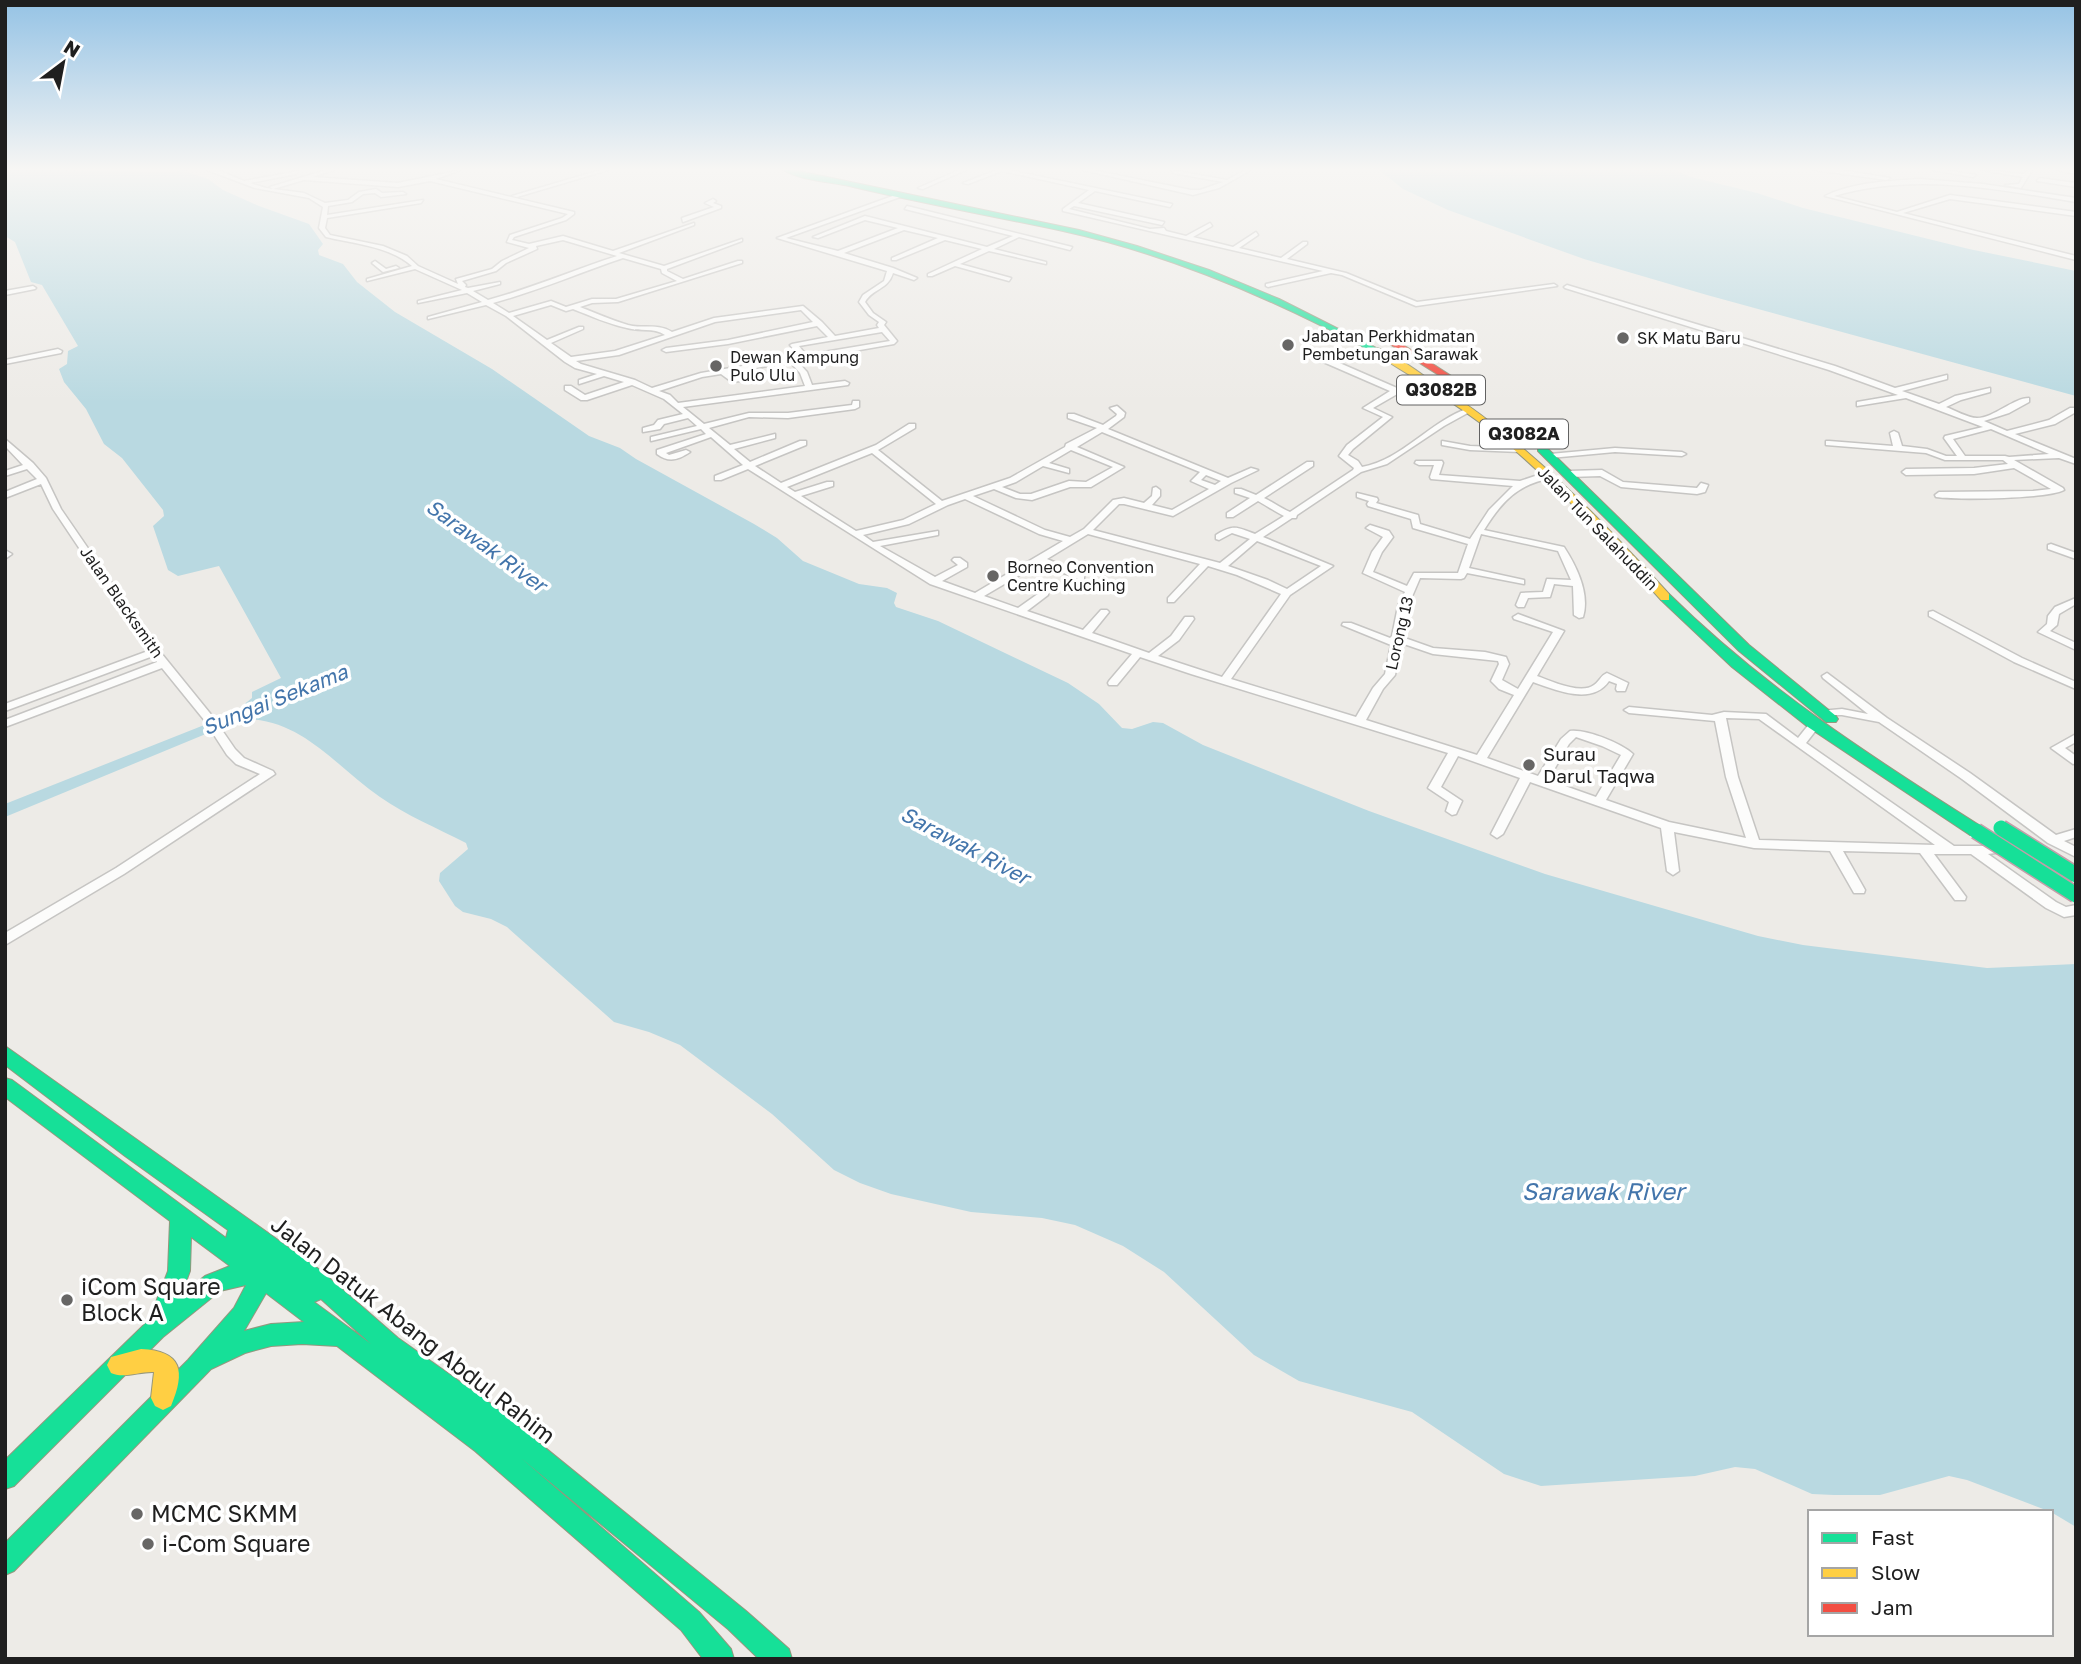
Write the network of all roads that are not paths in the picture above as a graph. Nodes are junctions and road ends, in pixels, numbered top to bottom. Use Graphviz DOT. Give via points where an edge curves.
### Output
graph roads {
  1 [pos="383,248"];
  2 [pos="534,248"];
  3 [pos="595,248"];
  4 [pos="628,248"];
  5 [pos="719,248"];
  6 [pos="818,248"];
  7 [pos="853,248"];
  8 [pos="922,248"];
  9 [pos="988,248"];
  10 [pos="1131,248"];
  11 [pos="1154,248"];
  12 [pos="1227,248"];
  13 [pos="1298,248"];
  14 [pos="2035,248"];
  15 [pos="1233,249"];
  16 [pos="613,253"];
  17 [pos="839,253"];
  18 [pos="623,256"];
  19 [pos="669,257"];
  20 [pos="2076,258"];
  21 [pos="894,259"];
  22 [pos="1281,260"];
  23 [pos="740,262"];
  24 [pos="375,263"];
  25 [pos="1044,263"];
  26 [pos="652,264"];
  27 [pos="954,264"];
  28 [pos="414,265"];
  29 [pos="664,268"];
  30 [pos="891,270"];
  31 [pos="1331,271"];
  32 [pos="930,275"];
  33 [pos="914,278"];
  34 [pos="1009,279"];
  35 [pos="369,280"];
  36 [pos="683,281"];
  37 [pos="498,283"];
  38 [pos="1268,285"];
  39 [pos="458,287"];
  40 [pos="33,288"];
  41 [pos="467,290"];
  42 [pos="5,293"];
  43 [pos="420,302"];
  44 [pos="486,302"];
  45 [pos="574,307"];
  46 [pos="508,315"];
  47 [pos="430,317"];
  48 [pos="820,323"];
  49 [pos="1363,326"];
  50 [pos="581,328"];
  51 [pos="882,330"];
  52 [pos="1343,332"];
  53 [pos="671,335"];
  54 [pos="694,338"];
  55 [pos="832,338"];
  56 [pos="545,343"];
  57 [pos="712,345"];
  58 [pos="666,349"];
  59 [pos="58,351"];
  60 [pos="744,354"];
  61 [pos="1385,355"];
  62 [pos="805,359"];
  63 [pos="568,360"];
  64 [pos="793,361"];
  65 [pos="5,362"];
  66 [pos="753,366"];
  67 [pos="722,371"];
  68 [pos="604,374"];
  69 [pos="765,376"];
  70 [pos="1944,377"];
  71 [pos="582,382"];
  72 [pos="632,382"];
  73 [pos="1428,382"];
  74 [pos="845,383"];
  75 [pos="568,388"];
  76 [pos="809,388"];
  77 [pos="654,390"];
  78 [pos="1987,390"];
  79 [pos="1396,391"];
  80 [pos="1894,391"];
  81 [pos="1904,396"];
  82 [pos="2026,400"];
  83 [pos="856,403"];
  84 [pos="1860,404"];
  85 [pos="678,405"];
  86 [pos="1114,408"];
  87 [pos="1937,408"];
  88 [pos="1469,410"];
  89 [pos="2073,410"];
  90 [pos="732,413"];
  91 [pos="1071,416"];
  92 [pos="698,421"];
  93 [pos="1978,421"];
  94 [pos="912,426"];
  95 [pos="1991,427"];
  96 [pos="1102,428"];
  97 [pos="646,430"];
  98 [pos="1894,433"];
  99 [pos="2008,433"];
  100 [pos="713,435"];
  101 [pos="772,436"];
  102 [pos="654,439"];
  103 [pos="5,441"];
  104 [pos="803,443"];
  105 [pos="1445,443"];
  106 [pos="1829,443"];
  107 [pos="1069,446"];
  108 [pos="728,447"];
  109 [pos="1898,448"];
  110 [pos="873,450"];
  111 [pos="1520,450"];
  112 [pos="686,452"];
  113 [pos="9,453"];
  114 [pos="1682,454"];
  115 [pos="1550,456"];
  116 [pos="2061,456"];
  117 [pos="1963,458"];
  118 [pos="828,460"];
  119 [pos="2075,461"];
  120 [pos="2014,462"];
  121 [pos="1041,463"];
  122 [pos="1419,463"];
  123 [pos="1310,464"];
  124 [pos="30,465"];
  125 [pos="750,466"];
  126 [pos="1254,470"];
  127 [pos="1357,470"];
  128 [pos="1066,471"];
  129 [pos="1205,472"];
  130 [pos="1906,472"];
  131 [pos="5,474"];
  132 [pos="1569,474"];
  133 [pos="1549,476"];
  134 [pos="718,478"];
  135 [pos="43,480"];
  136 [pos="1228,481"];
  137 [pos="1524,483"];
  138 [pos="779,484"];
  139 [pos="830,484"];
  140 [pos="1704,485"];
  141 [pos="995,487"];
  142 [pos="1215,488"];
  143 [pos="1157,490"];
  144 [pos="1238,491"];
  145 [pos="5,495"];
  146 [pos="796,495"];
  147 [pos="1360,495"];
  148 [pos="1939,495"];
  149 [pos="967,496"];
  150 [pos="1257,498"];
  151 [pos="942,505"];
  152 [pos="1146,507"];
  153 [pos="1230,515"];
  154 [pos="1293,516"];
  155 [pos="1370,528"];
  156 [pos="1087,531"];
  157 [pos="1478,531"];
  158 [pos="935,533"];
  159 [pos="856,534"];
  160 [pos="1219,537"];
  161 [pos="1257,537"];
  162 [pos="1073,541"];
  163 [pos="1473,543"];
  164 [pos="872,545"];
  165 [pos="2051,547"];
  166 [pos="2076,556"];
  167 [pos="1039,559"];
  168 [pos="957,560"];
  169 [pos="1205,564"];
  170 [pos="1220,568"];
  171 [pos="1464,570"];
  172 [pos="1081,578"];
  173 [pos="933,582"];
  174 [pos="1521,582"];
  175 [pos="1577,584"];
  176 [pos="1409,590"];
  177 [pos="1045,593"];
  178 [pos="1287,593"];
  179 [pos="976,597"];
  180 [pos="1171,600"];
  181 [pos="2076,601"];
  182 [pos="1521,606"];
  183 [pos="1019,612"];
  184 [pos="1104,612"];
  185 [pos="1933,614"];
  186 [pos="1579,615"];
  187 [pos="1517,617"];
  188 [pos="1189,619"];
  189 [pos="1347,625"];
  190 [pos="1085,635"];
  191 [pos="1395,640"];
  192 [pos="2076,647"];
  193 [pos="155,652"];
  194 [pos="1144,655"];
  195 [pos="164,663"];
  196 [pos="1827,676"];
  197 [pos="1532,678"];
  198 [pos="1224,681"];
  199 [pos="1112,683"];
  200 [pos="2076,686"];
  201 [pos="1621,689"];
  202 [pos="1521,694"];
  203 [pos="5,708"];
  204 [pos="1629,710"];
  205 [pos="1720,718"];
  206 [pos="1819,719"];
  207 [pos="1883,720"];
  208 [pos="1359,722"];
  209 [pos="5,724"];
  210 [pos="2076,737"];
  211 [pos="1799,744"];
  212 [pos="1455,751"];
  213 [pos="1480,760"];
  214 [pos="2073,760"];
  215 [pos="1527,776"];
  216 [pos="1541,780"];
  217 [pos="1599,802"];
  218 [pos="1452,811"];
  219 [pos="1667,826"];
  220 [pos="2076,833"];
  221 [pos="1497,834"];
  222 [pos="2054,840"];
  223 [pos="1754,844"];
  224 [pos="1835,848"];
  225 [pos="1951,850"];
  226 [pos="1925,851"];
  227 [pos="1976,851"];
  228 [pos="2076,853"];
  229 [pos="1673,870"];
  230 [pos="2076,875"];
  231 [pos="1859,890"];
  232 [pos="2076,895"];
  233 [pos="1960,897"];
  234 [pos="2076,910"];
  235 [pos="5,940"];
  236 [pos="5,1054"];
  237 [pos="5,1086"];
  238 [pos="181,1184"];
  239 [pos="181,1219"];
  240 [pos="255,1273"];
  241 [pos="155,1329"];
  242 [pos="342,1337"];
  243 [pos="390,1346"];
  244 [pos="119,1365"];
  245 [pos="196,1368"];
  246 [pos="162,1402"];
  247 [pos="5,1477"];
  248 [pos="5,1562"];
  249 [pos="721,1659"];
  250 [pos="779,1659"];
  1 -- 28 [label="street"];
  2 -- 39 [label="street" via="494,270 458,280 463,285"];
  3 -- 16 [label="street"];
  4 -- 16 [label="street"];
  5 -- 29 [label="street"];
  6 -- 17 [label="street"];
  7 -- 17 [label="street"];
  8 -- 21 [label="street"];
  9 -- 25 [label="street"];
  9 -- 27 [label="street"];
  10 -- 52 [label="main road, Jalan Tun Salahuddin / Q3082B" via="1268,297"];
  11 -- 38 [label="main road, Jalan Tun Salahuddin / Q3082A"];
  12 -- 15 [label="street"];
  13 -- 22 [label="street"];
  14 -- 20 [label="street"];
  15 -- 22 [label="street"];
  16 -- 18 [label="street"];
  17 -- 30 [label="street"];
  18 -- 26 [label="street"];
  18 -- 44 [label="street"];
  19 -- 26 [label="street"];
  22 -- 31 [label="street"];
  23 -- 36 [label="street"];
  24 -- 28 [label="street" via="386,271"];
  26 -- 29 [label="street"];
  27 -- 32 [label="street"];
  27 -- 34 [label="street"];
  28 -- 35 [label="street"];
  28 -- 39 [label="street"];
  29 -- 36 [label="street"];
  30 -- 33 [label="street"];
  30 -- 51 [label="street" via="887,282 862,302 883,322"];
  31 -- 38 [label="street"];
  31 -- 80 [label="street" via="1416,304 1567,286"];
  36 -- 45 [label="street" via="616,301"];
  37 -- 41 [label="street"];
  38 -- 49 [label="main road, Jalan Tun Salahuddin / Q3082A"];
  39 -- 41 [label="street"];
  40 -- 42 [label="street"];
  41 -- 43 [label="street"];
  41 -- 44 [label="street"];
  44 -- 46 [label="street"];
  44 -- 47 [label="street"];
  45 -- 46 [label="street" via="551,303"];
  45 -- 53 [label="street" via="634,328 658,327"];
  46 -- 56 [label="street"];
  48 -- 53 [label="street" via="801,308 714,320"];
  48 -- 55 [label="street"];
  48 -- 57 [label="street"];
  49 -- 52 [label="main road" via="1361,331"];
  49 -- 115 [label="main road, Jalan Tun Salahuddin / Q3082A" via="1423,359"];
  50 -- 56 [label="street"];
  51 -- 55 [label="street"];
  51 -- 62 [label="street" via="892,343"];
  52 -- 61 [label="main road, Jalan Tun Salahuddin / Q3082B"];
  53 -- 63 [label="street" via="616,353"];
  54 -- 57 [label="street" via="704,338"];
  55 -- 62 [label="street" via="794,345"];
  56 -- 63 [label="street"];
  57 -- 58 [label="street"];
  59 -- 65 [label="street"];
  60 -- 66 [label="street"];
  61 -- 73 [label="main road, Jalan Tun Salahuddin / Q3082B"];
  61 -- 79 [label="street" via="1336,352 1324,359"];
  62 -- 64 [label="street"];
  63 -- 68 [label="street"];
  64 -- 66 [label="street"];
  64 -- 76 [label="street"];
  66 -- 67 [label="street"];
  67 -- 69 [label="street" via="732,380"];
  67 -- 77 [label="street"];
  68 -- 71 [label="street"];
  68 -- 72 [label="street"];
  70 -- 80 [label="street"];
  72 -- 75 [label="street" via="584,398"];
  72 -- 77 [label="street"];
  73 -- 79 [label="street"];
  73 -- 88 [label="main road, Jalan Tun Salahuddin / Q3082B"];
  74 -- 76 [label="street"];
  76 -- 85 [label="street"];
  77 -- 85 [label="street"];
  78 -- 87 [label="street"];
  79 -- 127 [label="street" via="1367,408 1388,417 1343,456 1356,463"];
  80 -- 81 [label="street"];
  81 -- 84 [label="street"];
  81 -- 87 [label="street"];
  82 -- 93 [label="street"];
  83 -- 92 [label="street" via="855,407 790,415"];
  85 -- 92 [label="street"];
  86 -- 96 [label="street" via="1120,416"];
  87 -- 93 [label="street"];
  88 -- 111 [label="main road, Jalan Tun Salahuddin / Q3082B"];
  88 -- 127 [label="street" via="1377,467"];
  89 -- 99 [label="street" via="2052,422"];
  90 -- 92 [label="street"];
  91 -- 96 [label="street"];
  92 -- 97 [label="street" via="661,422"];
  92 -- 100 [label="street"];
  92 -- 102 [label="street"];
  93 -- 95 [label="street"];
  94 -- 110 [label="street"];
  95 -- 99 [label="street"];
  95 -- 117 [label="street" via="1948,438"];
  96 -- 107 [label="street"];
  96 -- 129 [label="street"];
  98 -- 109 [label="street"];
  99 -- 116 [label="street"];
  100 -- 108 [label="street"];
  100 -- 112 [label="street" via="660,452 668,458"];
  101 -- 108 [label="street"];
  103 -- 113 [label="street, Jalan Blacksmith"];
  104 -- 125 [label="street"];
  105 -- 111 [label="street"];
  106 -- 109 [label="street"];
  107 -- 121 [label="street"];
  107 -- 141 [label="street" via="1120,467 1088,485 1069,484 1032,497"];
  108 -- 125 [label="street"];
  109 -- 117 [label="street"];
  110 -- 138 [label="street"];
  110 -- 151 [label="street"];
  111 -- 133 [label="main road, Jalan Tun Salahuddin / Q3082B"];
  113 -- 124 [label="street, Jalan Blacksmith"];
  114 -- 115 [label="street" via="1615,450"];
  115 -- 132 [label="main road, Jalan Tun Salahuddin / Q3082A"];
  116 -- 119 [label="street"];
  116 -- 120 [label="street"];
  117 -- 120 [label="street"];
  118 -- 138 [label="street"];
  120 -- 130 [label="street" via="1974,471"];
  120 -- 148 [label="street" via="2060,490"];
  121 -- 128 [label="street"];
  121 -- 141 [label="street"];
  122 -- 137 [label="street" via="1439,463 1434,477"];
  123 -- 150 [label="street"];
  124 -- 131 [label="street"];
  124 -- 135 [label="street, Jalan Blacksmith"];
  125 -- 134 [label="street"];
  125 -- 138 [label="street"];
  126 -- 136 [label="street"];
  127 -- 154 [label="street"];
  129 -- 136 [label="street"];
  129 -- 142 [label="street" via="1195,481"];
  132 -- 140 [label="street" via="1602,473 1621,484 1697,491"];
  132 -- 206 [label="main road, Jalan Tun Salahuddin / Q3082A"];
  133 -- 137 [label="street"];
  133 -- 206 [label="main road, Jalan Tun Salahuddin / Q3082B" via="1724,655 1768,692"];
  135 -- 145 [label="street"];
  135 -- 193 [label="street, Jalan Blacksmith" via="57,509"];
  136 -- 142 [label="street"];
  137 -- 157 [label="street" via="1507,494"];
  138 -- 146 [label="street"];
  139 -- 146 [label="street"];
  141 -- 149 [label="street"];
  142 -- 152 [label="street" via="1172,513"];
  143 -- 152 [label="street"];
  144 -- 150 [label="street"];
  146 -- 159 [label="street"];
  147 -- 163 [label="street" via="1374,500 1371,504 1416,518 1416,526"];
  149 -- 151 [label="street"];
  149 -- 162 [label="street" via="1042,532"];
  150 -- 153 [label="street"];
  150 -- 154 [label="street"];
  151 -- 159 [label="street" via="906,522"];
  152 -- 156 [label="street" via="1116,502"];
  154 -- 161 [label="street"];
  155 -- 176 [label="street" via="1388,537 1368,573"];
  156 -- 162 [label="street"];
  156 -- 169 [label="street"];
  157 -- 163 [label="street"];
  157 -- 175 [label="street" via="1561,549"];
  158 -- 164 [label="street"];
  159 -- 164 [label="street"];
  160 -- 161 [label="street" via="1230,530"];
  161 -- 170 [label="street"];
  161 -- 178 [label="street" via="1328,566"];
  162 -- 167 [label="street"];
  163 -- 171 [label="street"];
  164 -- 173 [label="street" via="889,560"];
  165 -- 166 [label="street"];
  167 -- 172 [label="street"];
  167 -- 179 [label="street"];
  168 -- 173 [label="street" via="964,565"];
  169 -- 170 [label="street"];
  169 -- 180 [label="street"];
  170 -- 178 [label="street"];
  171 -- 174 [label="street"];
  171 -- 176 [label="street, Lorong 13" via="1457,578 1417,575"];
  173 -- 179 [label="street"];
  175 -- 182 [label="street" via="1549,581 1547,594 1524,595"];
  175 -- 186 [label="street"];
  176 -- 191 [label="street, Lorong 13"];
  177 -- 183 [label="street"];
  178 -- 198 [label="street"];
  179 -- 183 [label="street"];
  181 -- 192 [label="street" via="2057,609 2052,625 2043,632"];
  183 -- 190 [label="street"];
  184 -- 190 [label="street"];
  185 -- 200 [label="street"];
  187 -- 197 [label="street" via="1559,631"];
  188 -- 194 [label="street" via="1175,638"];
  189 -- 191 [label="street"];
  190 -- 194 [label="street"];
  191 -- 202 [label="street" via="1432,651 1502,659 1496,681"];
  191 -- 208 [label="street, Lorong 13" via="1390,675"];
  193 -- 195 [label="street, Jalan Blacksmith"];
  193 -- 203 [label="street"];
  194 -- 198 [label="street"];
  194 -- 199 [label="street"];
  195 -- 209 [label="street"];
  195 -- 235 [label="street, Jalan Blacksmith" via="240,761 269,774 120,872"];
  196 -- 207 [label="street"];
  197 -- 201 [label="street" via="1588,690 1601,685 1607,676 1621,680"];
  197 -- 202 [label="street"];
  198 -- 208 [label="street"];
  202 -- 213 [label="street"];
  204 -- 205 [label="street"];
  205 -- 211 [label="street" via="1762,716"];
  205 -- 223 [label="street" via="1732,777"];
  206 -- 207 [label="street" via="1842,712"];
  206 -- 211 [label="street"];
  206 -- 230 [label="main road, Jalan Tun Salahuddin / Q3082A, bridge" via="1869,745"];
  206 -- 232 [label="main road, Jalan Tun Salahuddin / Q3082B, bridge" via="1976,831"];
  207 -- 222 [label="street"];
  208 -- 212 [label="street"];
  210 -- 214 [label="street" via="2057,748"];
  211 -- 225 [label="street"];
  212 -- 213 [label="street"];
  212 -- 218 [label="street" via="1434,788 1456,801"];
  213 -- 215 [label="street"];
  215 -- 216 [label="street"];
  215 -- 221 [label="street"];
  216 -- 217 [label="street"];
  216 -- 217 [label="street" via="1574,733 1606,743 1627,754"];
  217 -- 219 [label="street"];
  219 -- 223 [label="street"];
  219 -- 229 [label="street"];
  220 -- 222 [label="street"];
  222 -- 227 [label="street"];
  222 -- 228 [label="street"];
  223 -- 224 [label="street"];
  224 -- 226 [label="street"];
  224 -- 231 [label="street"];
  225 -- 226 [label="street"];
  225 -- 227 [label="street"];
  226 -- 233 [label="street"];
  227 -- 234 [label="street" via="2051,905 2064,912"];
  236 -- 238 [label="main road, Jalan Datuk Abang Abdul Rahim"];
  237 -- 239 [label="main road"];
  238 -- 240 [label="main road" via="184,1198 252,1247 257,1258"];
  238 -- 243 [label="main road, Jalan Datuk Abang Abdul Rahim" via="312,1277"];
  239 -- 240 [label="main road"];
  239 -- 241 [label="main road" via="180,1278"];
  240 -- 241 [label="main road" via="213,1283"];
  240 -- 242 [label="main road"];
  240 -- 243 [label="main road" via="278,1271 291,1277"];
  240 -- 245 [label="main road" via="257,1288 242,1316"];
  241 -- 244 [label="main road"];
  242 -- 245 [label="main road" via="301,1329 260,1334"];
  242 -- 249 [label="main road" via="511,1466 690,1621"];
  243 -- 250 [label="main road, Jalan Datuk Abang Abdul Rahim" via="514,1437"];
  244 -- 246 [label="main road" via="160,1361 169,1371"];
  244 -- 247 [label="main road"];
  245 -- 246 [label="main road"];
  246 -- 248 [label="main road"];
}
